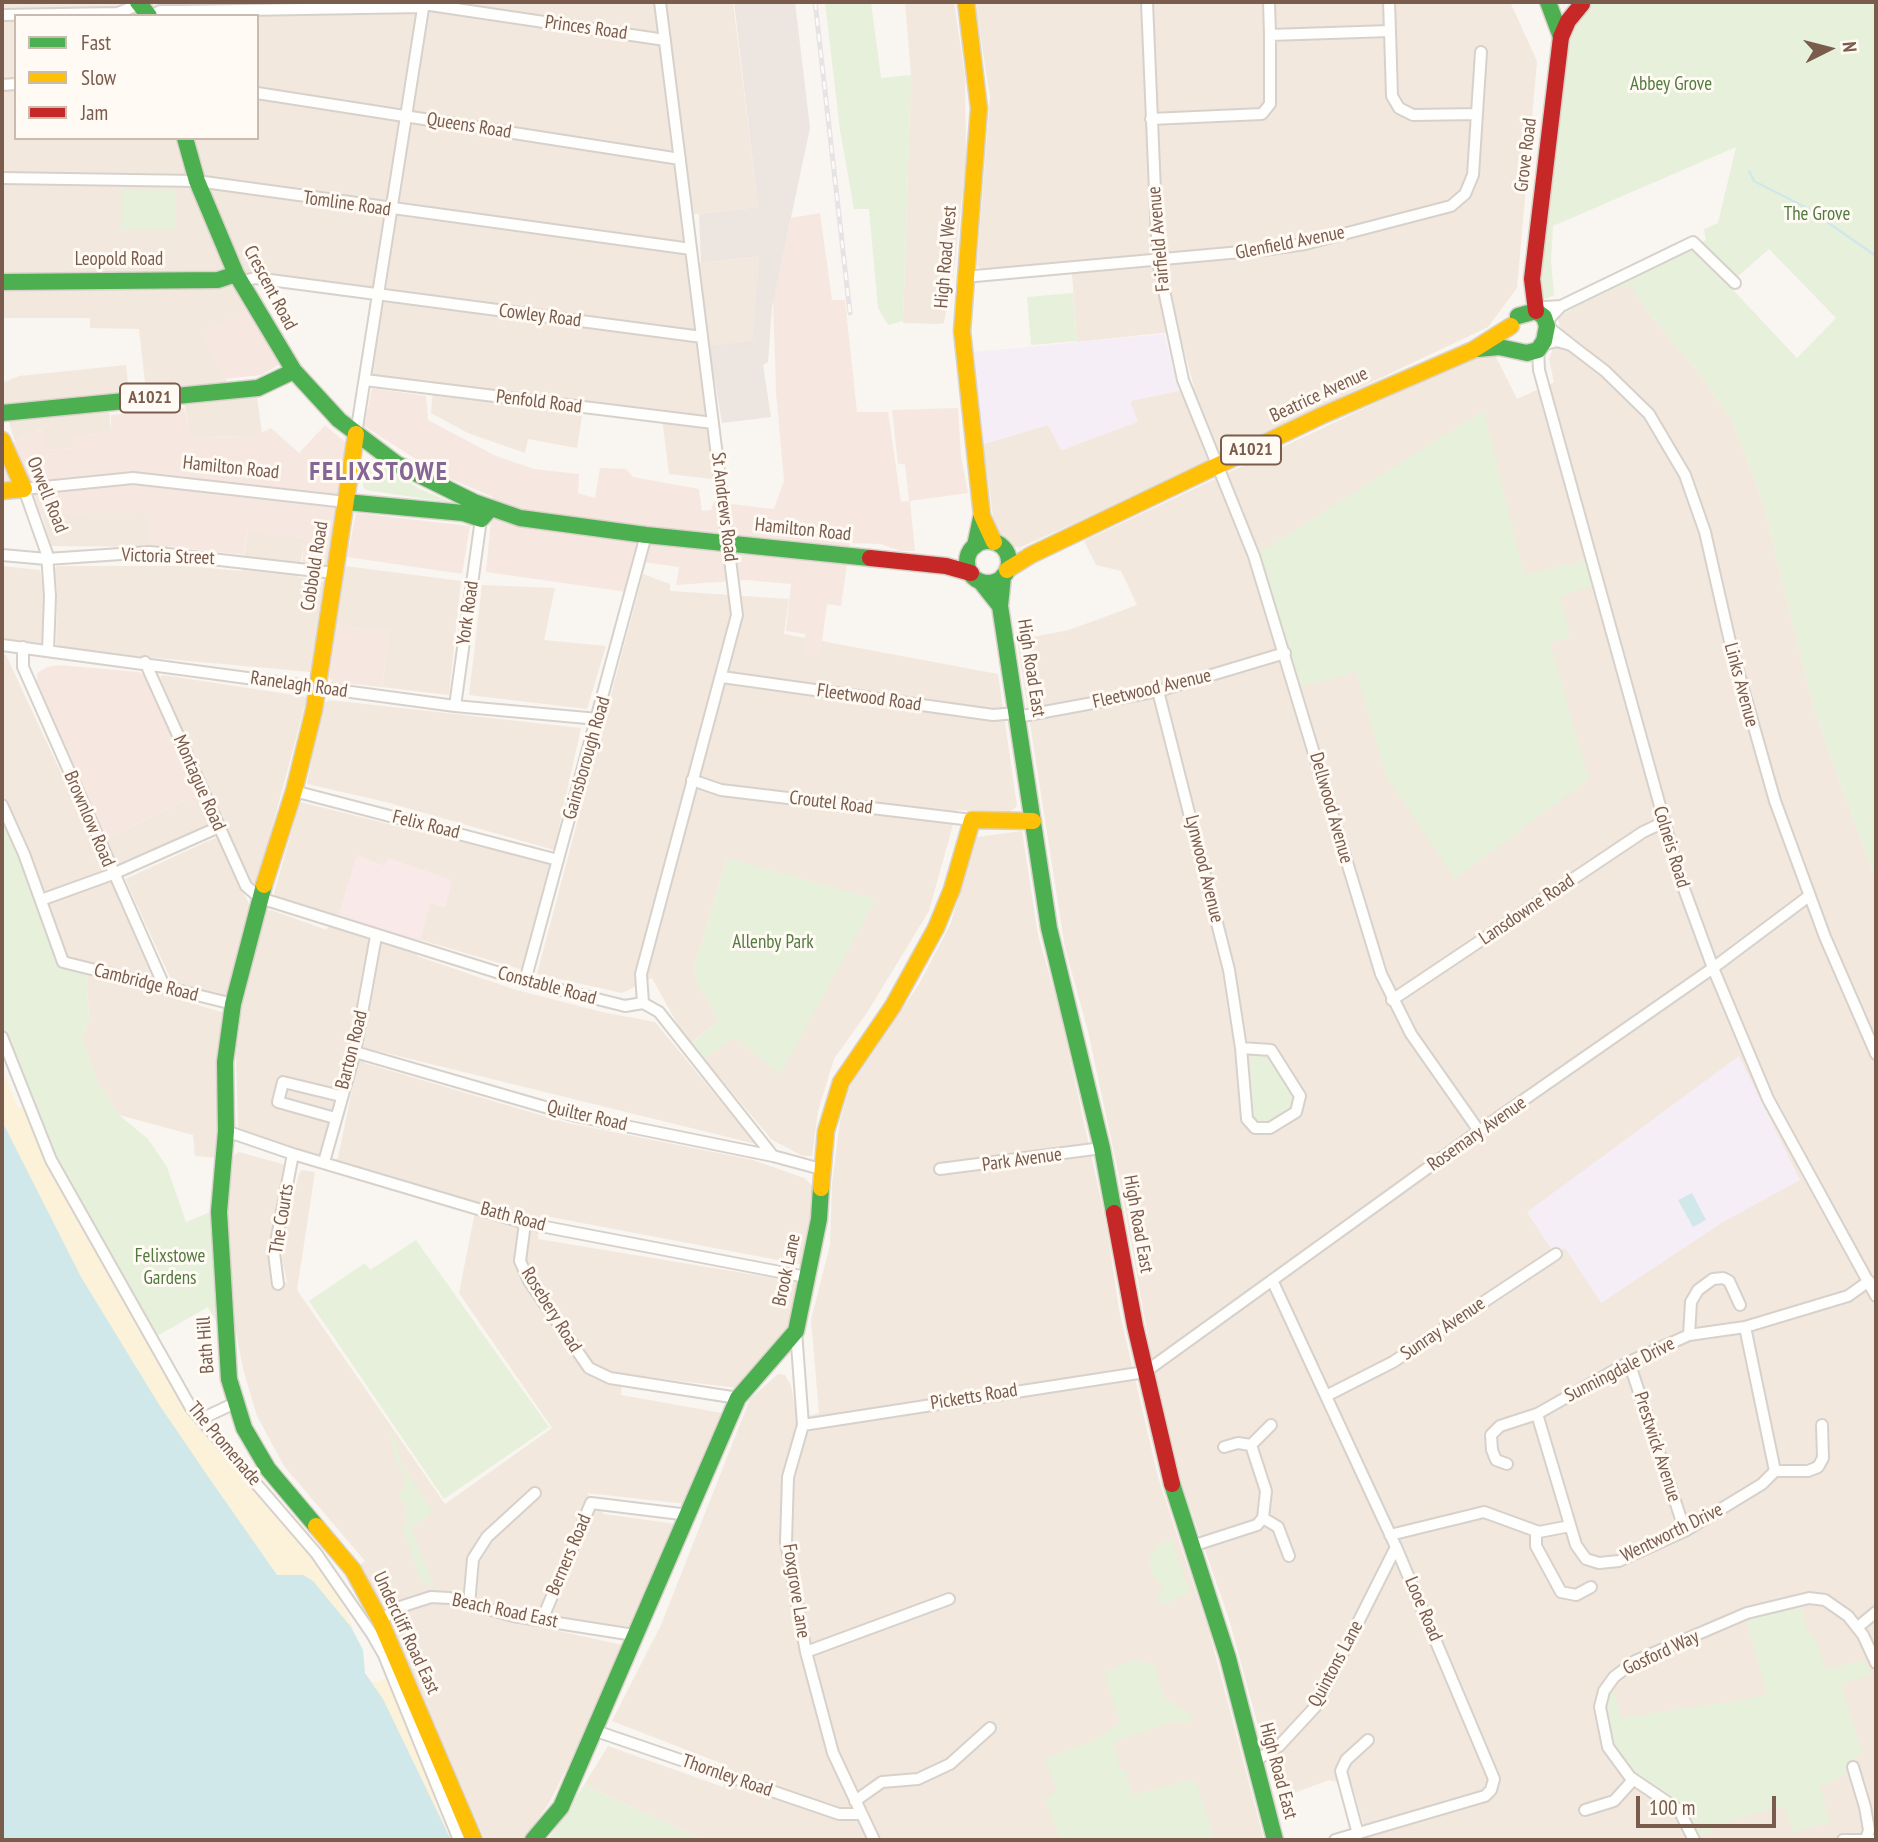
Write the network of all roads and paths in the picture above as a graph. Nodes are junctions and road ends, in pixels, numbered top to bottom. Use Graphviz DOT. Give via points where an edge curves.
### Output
graph roads {
  1 [pos="660,2"];
  2 [pos="966,2"];
  3 [pos="1147,2"];
  4 [pos="1269,2"];
  5 [pos="1389,2"];
  6 [pos="1549,2"];
  7 [pos="1583,3"];
  8 [pos="423,4"];
  9 [pos="145,9"];
  10 [pos="60,14"];
  11 [pos="1390,31"];
  12 [pos="1270,35"];
  13 [pos="1561,37"];
  14 [pos="665,40"];
  15 [pos="1481,52"];
  16 [pos="259,93"];
  17 [pos="1477,114"];
  18 [pos="406,117"];
  19 [pos="1151,119"];
  20 [pos="186,140"];
  21 [pos="680,159"];
  22 [pos="2,178"];
  23 [pos="197,181"];
  24 [pos="391,210"];
  25 [pos="691,249"];
  26 [pos="1158,262"];
  27 [pos="238,278"];
  28 [pos="964,278"];
  29 [pos="1532,279"];
  30 [pos="2,282"];
  31 [pos="1735,283"];
  32 [pos="378,296"];
  33 [pos="1542,318"];
  34 [pos="1515,321"];
  35 [pos="702,337"];
  36 [pos="1571,345"];
  37 [pos="1474,349"];
  38 [pos="1530,349"];
  39 [pos="1539,370"];
  40 [pos="294,371"];
  41 [pos="365,380"];
  42 [pos="2,412"];
  43 [pos="713,423"];
  44 [pos="356,434"];
  45 [pos="2,440"];
  46 [pos="1219,466"];
  47 [pos="24,489"];
  48 [pos="2,491"];
  49 [pos="346,502"];
  50 [pos="486,514"];
  51 [pos="982,516"];
  52 [pos="646,535"];
  53 [pos="729,543"];
  54 [pos="999,546"];
  55 [pos="972,550"];
  56 [pos="2,555"];
  57 [pos="1031,555"];
  58 [pos="47,559"];
  59 [pos="946,566"];
  60 [pos="334,573"];
  61 [pos="1005,573"];
  62 [pos="976,578"];
  63 [pos="1000,606"];
  64 [pos="2,645"];
  65 [pos="23,647"];
  66 [pos="48,651"];
  67 [pos="1285,653"];
  68 [pos="145,662"];
  69 [pos="722,677"];
  70 [pos="319,687"];
  71 [pos="1158,691"];
  72 [pos="455,706"];
  73 [pos="1016,715"];
  74 [pos="597,719"];
  75 [pos="692,780"];
  76 [pos="294,791"];
  77 [pos="2,805"];
  78 [pos="972,820"];
  79 [pos="1033,821"];
  80 [pos="1662,823"];
  81 [pos="219,827"];
  82 [pos="558,860"];
  83 [pos="113,874"];
  84 [pos="1809,896"];
  85 [pos="260,898"];
  86 [pos="41,900"];
  87 [pos="376,936"];
  88 [pos="1713,968"];
  89 [pos="524,981"];
  90 [pos="166,988"];
  91 [pos="1392,1000"];
  92 [pos="643,1003"];
  93 [pos="233,1004"];
  94 [pos="2,1037"];
  95 [pos="1241,1048"];
  96 [pos="355,1052"];
  97 [pos="1876,1054"];
  98 [pos="341,1096"];
  99 [pos="335,1118"];
  100 [pos="226,1131"];
  101 [pos="1479,1131"];
  102 [pos="1102,1148"];
  103 [pos="293,1154"];
  104 [pos="773,1156"];
  105 [pos="324,1162"];
  106 [pos="821,1169"];
  107 [pos="940,1169"];
  108 [pos="525,1223"];
  109 [pos="1556,1254"];
  110 [pos="807,1277"];
  111 [pos="1272,1280"];
  112 [pos="1869,1281"];
  113 [pos="278,1284"];
  114 [pos="1876,1296"];
  115 [pos="1740,1305"];
  116 [pos="1745,1326"];
  117 [pos="796,1331"];
  118 [pos="1689,1335"];
  119 [pos="1629,1362"];
  120 [pos="1145,1372"];
  121 [pos="1326,1396"];
  122 [pos="738,1398"];
  123 [pos="235,1404"];
  124 [pos="1536,1414"];
  125 [pos="201,1419"];
  126 [pos="803,1425"];
  127 [pos="1271,1425"];
  128 [pos="1822,1425"];
  129 [pos="244,1428"];
  130 [pos="1251,1445"];
  131 [pos="1224,1447"];
  132 [pos="1507,1464"];
  133 [pos="1775,1471"];
  134 [pos="535,1493"];
  135 [pos="689,1515"];
  136 [pos="1263,1518"];
  137 [pos="1570,1526"];
  138 [pos="1685,1531"];
  139 [pos="1536,1532"];
  140 [pos="1391,1535"];
  141 [pos="1192,1546"];
  142 [pos="1396,1547"];
  143 [pos="1289,1556"];
  144 [pos="1591,1587"];
  145 [pos="949,1599"];
  146 [pos="469,1604"];
  147 [pos="1876,1612"];
  148 [pos="380,1620"];
  149 [pos="542,1620"];
  150 [pos="1858,1627"];
  151 [pos="634,1636"];
  152 [pos="806,1651"];
  153 [pos="1876,1663"];
  154 [pos="990,1728"];
  155 [pos="593,1730"];
  156 [pos="1368,1740"];
  157 [pos="1253,1762"];
  158 [pos="1853,1767"];
  159 [pos="1633,1780"];
  160 [pos="855,1801"];
  161 [pos="1585,1810"];
  162 [pos="861,1814"];
  163 [pos="1358,1834"];
  164 [pos="459,1840"];
  165 [pos="474,1840"];
  166 [pos="533,1840"];
  167 [pos="874,1840"];
  168 [pos="1275,1840"];
  169 [pos="1335,1840"];
  170 [pos="1694,1840"];
  171 [pos="1843,1840"];
  172 [pos="1866,1840"];
  173 [pos="1876,1840"];
  1 -- 14 [label="street, St Andrews Road"];
  2 -- 28 [label="street, High Road West" via="979,108"];
  3 -- 19 [label="street, Fairfield Avenue"];
  4 -- 12 [label="street"];
  5 -- 11 [label="street"];
  6 -- 7 [label="street" via="1563,6"];
  6 -- 13 [label="street, Grove Road"];
  7 -- 13 [label="street, Grove Road"];
  8 -- 9 [label="street, Princes Road"];
  8 -- 14 [label="street, Princes Road"];
  8 -- 18 [label="street, Cobbold Road"];
  9 -- 10 [label="street, Princes Road"];
  11 -- 12 [label="street"];
  11 -- 17 [label="street" via="1392,96 1399,108 1413,115"];
  12 -- 19 [label="street" via="1271,99 1267,111 1249,116"];
  13 -- 29 [label="street, Grove Road"];
  14 -- 21 [label="street, St Andrews Road"];
  15 -- 17 [label="street, Glenfield Avenue"];
  16 -- 18 [label="street, Queens Road"];
  17 -- 26 [label="street, Glenfield Avenue" via="1473,180 1451,205 1305,244"];
  18 -- 21 [label="street, Queens Road"];
  18 -- 24 [label="street, Cobbold Road"];
  19 -- 26 [label="street, Fairfield Avenue"];
  20 -- 23 [label="street, Crescent Road"];
  21 -- 25 [label="street, St Andrews Road"];
  22 -- 23 [label="street, Tomline Road"];
  23 -- 24 [label="street, Tomline Road"];
  23 -- 27 [label="street, Crescent Road"];
  24 -- 25 [label="street, Tomline Road"];
  24 -- 32 [label="street, Cobbold Road"];
  25 -- 35 [label="street, St Andrews Road"];
  26 -- 28 [label="street, Glenfield Avenue"];
  26 -- 46 [label="street, Fairfield Avenue" via="1183,380"];
  27 -- 30 [label="street, Leopold Road"];
  27 -- 32 [label="street, Leopold Road"];
  27 -- 40 [label="street, Crescent Road"];
  28 -- 51 [label="street, High Road West" via="962,331"];
  29 -- 33 [label="street, Grove Road"];
  29 -- 34 [label="street, Grove Road"];
  31 -- 33 [label="street" via="1693,242 1561,306 1545,307"];
  32 -- 35 [label="street, Cowley Road"];
  32 -- 41 [label="street, Cobbold Road"];
  33 -- 34 [label="street, Beatrice Avenue"];
  33 -- 36 [label="street, Links Avenue"];
  33 -- 38 [label="street"];
  34 -- 37 [label="street, Beatrice Avenue / A1021"];
  34 -- 38 [label="street" via="1511,340"];
  35 -- 43 [label="street, St Andrews Road"];
  36 -- 38 [label="street" via="1557,341"];
  36 -- 84 [label="street, Links Avenue" via="1649,414 1685,475 1705,532 1752,726"];
  37 -- 38 [label="street, Beatrice Avenue / A1021"];
  37 -- 46 [label="street, Beatrice Avenue / A1021"];
  38 -- 39 [label="street, Colneis Road"];
  38 -- 39 [label="street, Colneis Road"];
  39 -- 80 [label="street, Colneis Road"];
  40 -- 42 [label="street, A1021" via="258,388"];
  40 -- 44 [label="street, Crescent Road"];
  41 -- 43 [label="street, Penfold Road"];
  41 -- 44 [label="street, Cobbold Road"];
  43 -- 53 [label="street, St Andrews Road"];
  44 -- 49 [label="street, Cobbold Road"];
  44 -- 50 [label="street, Hamilton Road"];
  45 -- 47 [label="street, Orwell Road"];
  46 -- 57 [label="street, Beatrice Avenue / A1021"];
  46 -- 67 [label="street, Dellwood Avenue"];
  47 -- 48 [label="street, Hamilton Road"];
  47 -- 49 [label="street, Hamilton Road" via="133,478"];
  47 -- 58 [label="street, Orwell Road"];
  49 -- 50 [label="street, Hamilton Road"];
  49 -- 60 [label="street, Cobbold Road"];
  50 -- 52 [label="street, Hamilton Road"];
  50 -- 72 [label="street, York Road"];
  51 -- 54 [label="street, High Road West"];
  51 -- 55 [label="street, High Road West"];
  52 -- 53 [label="street, Hamilton Road"];
  52 -- 74 [label="street, Gainsborough Road"];
  53 -- 59 [label="street, Hamilton Road"];
  53 -- 69 [label="street, St Andrews Road" via="737,615"];
  54 -- 55 [label="street" via="985,541"];
  54 -- 57 [label="street"];
  54 -- 61 [label="street" via="1009,560"];
  55 -- 59 [label="street"];
  55 -- 62 [label="street"];
  56 -- 58 [label="street, Victoria Street"];
  57 -- 61 [label="street, Beatrice Avenue / A1021"];
  58 -- 60 [label="street, Victoria Street" via="150,552"];
  58 -- 66 [label="street, Orwell Road"];
  59 -- 62 [label="street, Hamilton Road"];
  60 -- 70 [label="street, Cobbold Road"];
  61 -- 62 [label="street, A1021" via="995,582"];
  61 -- 63 [label="street, High Road East"];
  62 -- 63 [label="street, High Road East"];
  63 -- 73 [label="street, High Road East"];
  64 -- 65 [label="street, Ranelagh Road"];
  65 -- 66 [label="street, Ranelagh Road"];
  65 -- 83 [label="street, Brownlow Road" via="23,667"];
  66 -- 68 [label="street, Ranelagh Road"];
  67 -- 71 [label="street, Fleetwood Avenue"];
  67 -- 91 [label="street, Dellwood Avenue"];
  68 -- 70 [label="street, Ranelagh Road"];
  68 -- 81 [label="street, Montague Road"];
  69 -- 73 [label="street, Fleetwood Road"];
  69 -- 75 [label="street, St Andrews Road"];
  70 -- 72 [label="street, Ranelagh Road"];
  70 -- 76 [label="street, Cobbold Road"];
  71 -- 73 [label="street, Fleetwood Avenue"];
  71 -- 95 [label="street, Lynwood Avenue" via="1227,963"];
  72 -- 74 [label="street, Ranelagh Road"];
  73 -- 79 [label="street, High Road East"];
  74 -- 82 [label="street, Gainsborough Road"];
  75 -- 78 [label="street, Croutel Road" via="722,790"];
  75 -- 92 [label="street, St Andrews Road" via="641,974"];
  76 -- 82 [label="street, Felix Road"];
  76 -- 85 [label="street, Cobbold Road"];
  77 -- 86 [label="street"];
  78 -- 79 [label="street"];
  78 -- 106 [label="street, Brook Lane" via="936,928 893,1006 841,1082 826,1131"];
  79 -- 102 [label="street, High Road East" via="1049,928"];
  80 -- 88 [label="street, Colneis Road"];
  80 -- 91 [label="street, Lansdowne Road"];
  81 -- 83 [label="street"];
  81 -- 85 [label="street, Montague Road" via="246,886"];
  82 -- 89 [label="street, Gainsborough Road"];
  83 -- 86 [label="street"];
  83 -- 90 [label="street, Brownlow Road"];
  84 -- 88 [label="street, Rosemary Avenue"];
  84 -- 97 [label="street, Links Avenue"];
  85 -- 87 [label="street, Constable Road"];
  85 -- 93 [label="street, Cobbold Road"];
  86 -- 90 [label="street, Cambridge Road" via="63,962"];
  87 -- 89 [label="street, Constable Road"];
  87 -- 96 [label="street, Barton Road"];
  88 -- 101 [label="street, Rosemary Avenue"];
  88 -- 112 [label="street, Colneis Road" via="1777,1118"];
  89 -- 92 [label="street, Constable Road" via="625,1006"];
  90 -- 93 [label="street, Cambridge Road"];
  91 -- 101 [label="street, Dellwood Avenue"];
  92 -- 104 [label="street" via="659,1012"];
  93 -- 100 [label="street, Cobbold Road" via="225,1062"];
  94 -- 125 [label="street, The Promenade" via="51,1160"];
  95 -- 95 [label="street, Lynwood Avenue" via="1271,1050 1298,1092 1298,1108 1270,1128 1255,1128 1247,1119"];
  96 -- 98 [label="street, Barton Road"];
  96 -- 104 [label="street, Quilter Road" via="576,1116"];
  98 -- 99 [label="street, Barton Road"];
  98 -- 99 [label="street" via="283,1082 278,1102"];
  99 -- 105 [label="street, Barton Road"];
  100 -- 103 [label="street, Bath Road"];
  100 -- 123 [label="street, Bath Hill" via="219,1212 229,1380"];
  101 -- 111 [label="street, Rosemary Avenue"];
  102 -- 107 [label="street, Park Avenue"];
  102 -- 120 [label="street, High Road East"];
  103 -- 105 [label="street, Bath Road"];
  103 -- 113 [label="street, The Courts" via="274,1253"];
  104 -- 106 [label="street, Quilter Road"];
  105 -- 108 [label="street, Bath Road"];
  106 -- 110 [label="street, Brook Lane" via="819,1219"];
  108 -- 110 [label="street, Bath Road"];
  108 -- 122 [label="street, Rosebery Road" via="520,1261 589,1368 610,1378"];
  109 -- 121 [label="street, Sunray Avenue" via="1393,1362"];
  110 -- 117 [label="street, Brook Lane"];
  111 -- 120 [label="street, Rosemary Avenue"];
  111 -- 121 [label="street, Looe Road"];
  112 -- 114 [label="street, Colneis Road"];
  112 -- 116 [label="street, Sunningdale Drive" via="1848,1296"];
  115 -- 118 [label="street" via="1729,1281 1713,1279 1691,1302"];
  116 -- 118 [label="street, Sunningdale Drive"];
  116 -- 133 [label="street"];
  117 -- 122 [label="street, Brook Lane"];
  117 -- 126 [label="street, Foxgrove Lane"];
  118 -- 119 [label="street, Sunningdale Drive"];
  119 -- 124 [label="street, Sunningdale Drive"];
  119 -- 138 [label="street, Prestwick Avenue"];
  120 -- 126 [label="street, Picketts Road"];
  120 -- 141 [label="street, High Road East" via="1171,1482"];
  121 -- 140 [label="street, Looe Road"];
  122 -- 135 [label="street, Brook Lane"];
  123 -- 125 [label="street"];
  123 -- 129 [label="street, Bath Hill"];
  124 -- 132 [label="street, Sunningdale Drive" via="1492,1432 1494,1456"];
  124 -- 137 [label="street, Wentworth Drive"];
  125 -- 164 [label="street, The Promenade" via="316,1553 372,1634"];
  126 -- 152 [label="street, Foxgrove Lane" via="788,1476 786,1542"];
  127 -- 130 [label="street"];
  128 -- 133 [label="street" via="1823,1458 1818,1467"];
  129 -- 148 [label="street, Undercliff Road East" via="268,1469 353,1570"];
  130 -- 131 [label="street"];
  130 -- 136 [label="street" via="1266,1491"];
  133 -- 138 [label="street, Wentworth Drive" via="1762,1484"];
  134 -- 146 [label="street" via="486,1537 473,1559"];
  135 -- 149 [label="street, Berners Road" via="592,1503"];
  135 -- 151 [label="street, Brook Lane"];
  136 -- 141 [label="street" via="1257,1525"];
  136 -- 143 [label="street" via="1278,1527"];
  137 -- 138 [label="street, Wentworth Drive" via="1581,1553 1599,1563 1619,1561"];
  137 -- 139 [label="street"];
  139 -- 140 [label="street" via="1484,1512"];
  139 -- 144 [label="street" via="1536,1546 1561,1592 1576,1595"];
  140 -- 142 [label="street, Looe Road"];
  141 -- 157 [label="street, High Road East" via="1228,1658"];
  142 -- 157 [label="street, Quintons Lane" via="1316,1706 1279,1746"];
  142 -- 163 [label="street, Looe Road" via="1494,1785 1490,1793 1478,1798"];
  145 -- 152 [label="street"];
  146 -- 148 [label="street, Beach Road East" via="431,1597"];
  146 -- 149 [label="street, Beach Road East"];
  147 -- 150 [label="street"];
  148 -- 165 [label="street, Undercliff Road East"];
  149 -- 151 [label="street, Beach Road East"];
  150 -- 153 [label="street, Gosford Way"];
  150 -- 159 [label="street, Gosford Way" via="1825,1600 1791,1601 1747,1613 1623,1668 1604,1691 1601,1718 1610,1752"];
  151 -- 155 [label="street, Brook Lane"];
  152 -- 160 [label="street, Foxgrove Lane" via="833,1753"];
  154 -- 160 [label="street" via="950,1764 918,1779 883,1782"];
  155 -- 162 [label="street, Thornley Road" via="839,1814"];
  155 -- 166 [label="street, Brook Lane" via="561,1807"];
  156 -- 163 [label="street" via="1342,1768"];
  157 -- 168 [label="street, High Road East"];
  158 -- 172 [label="street" via="1865,1807"];
  159 -- 161 [label="street" via="1614,1801"];
  159 -- 170 [label="street, Gosford Way" via="1679,1810"];
  160 -- 162 [label="street, Foxgrove Lane"];
  162 -- 167 [label="street, Foxgrove Lane"];
  163 -- 169 [label="street, Looe Road"];
  171 -- 172 [label="street"];
  172 -- 173 [label="street"];
}
